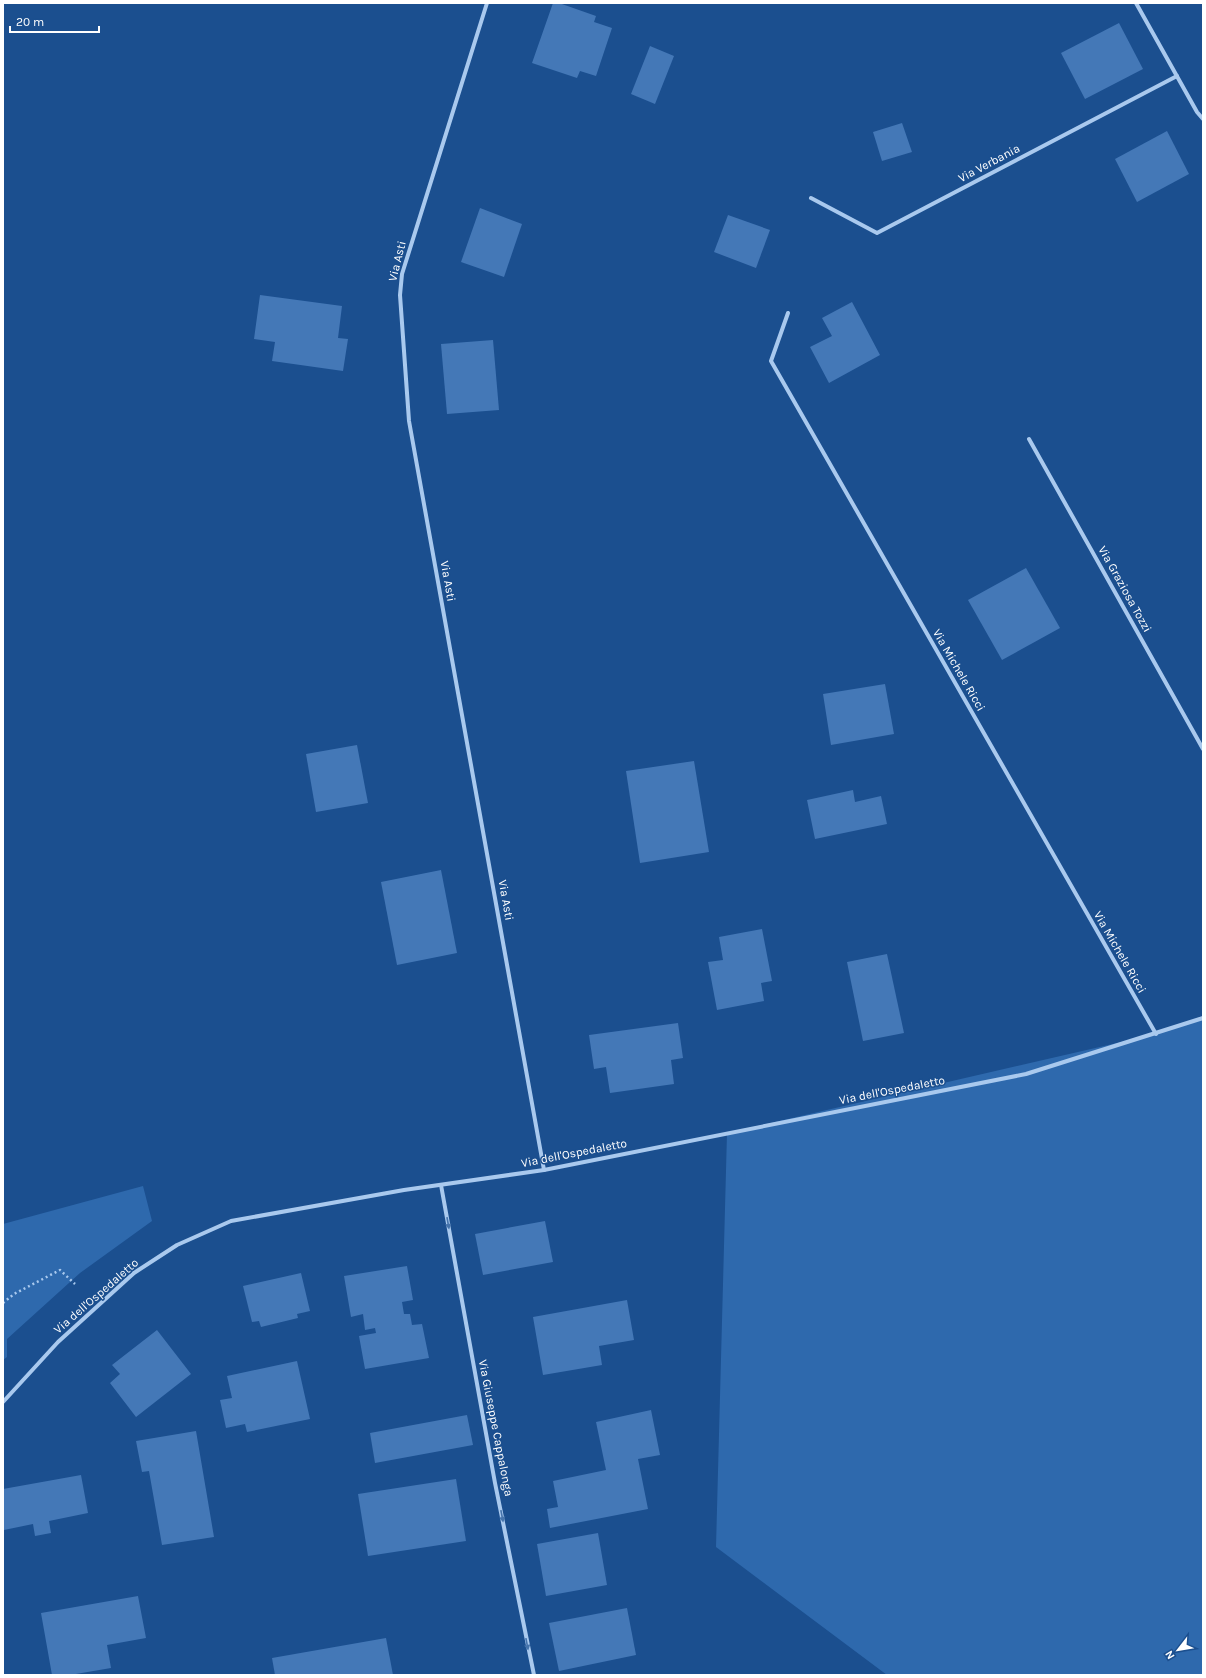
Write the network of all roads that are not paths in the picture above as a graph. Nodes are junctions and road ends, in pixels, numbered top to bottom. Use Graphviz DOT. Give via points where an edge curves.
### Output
graph roads {
  1 [pos="487,3"];
  2 [pos="1136,3"];
  3 [pos="1177,76"];
  4 [pos="1203,119"];
  5 [pos="811,198"];
  6 [pos="788,313"];
  7 [pos="1029,439"];
  8 [pos="1203,749"];
  9 [pos="1203,1018"];
  10 [pos="1156,1034"];
  11 [pos="544,1170"];
  12 [pos="441,1185"];
  13 [pos="3,1402"];
  14 [pos="534,1675"];
  1 -- 11 [label="street, Via Asti" via="402,274 400,295 409,422"];
  2 -- 3 [label="street"];
  3 -- 4 [label="street"];
  3 -- 5 [label="street, Via Verbania" via="877,233"];
  6 -- 10 [label="street, Via Michele Ricci" via="771,361"];
  7 -- 8 [label="street, Via Graziosa Tozzi"];
  9 -- 10 [label="street, Via dell'Ospedaletto"];
  10 -- 11 [label="street, Via dell'Ospedaletto" via="1026,1074"];
  11 -- 12 [label="street, Via dell'Ospedaletto"];
  12 -- 13 [label="street, Via dell'Ospedaletto" via="232,1221 177,1245 134,1273 58,1342"];
  12 -- 14 [label="street, Via Giuseppe Cappalonga, one-way" via="494,1475"];
}
